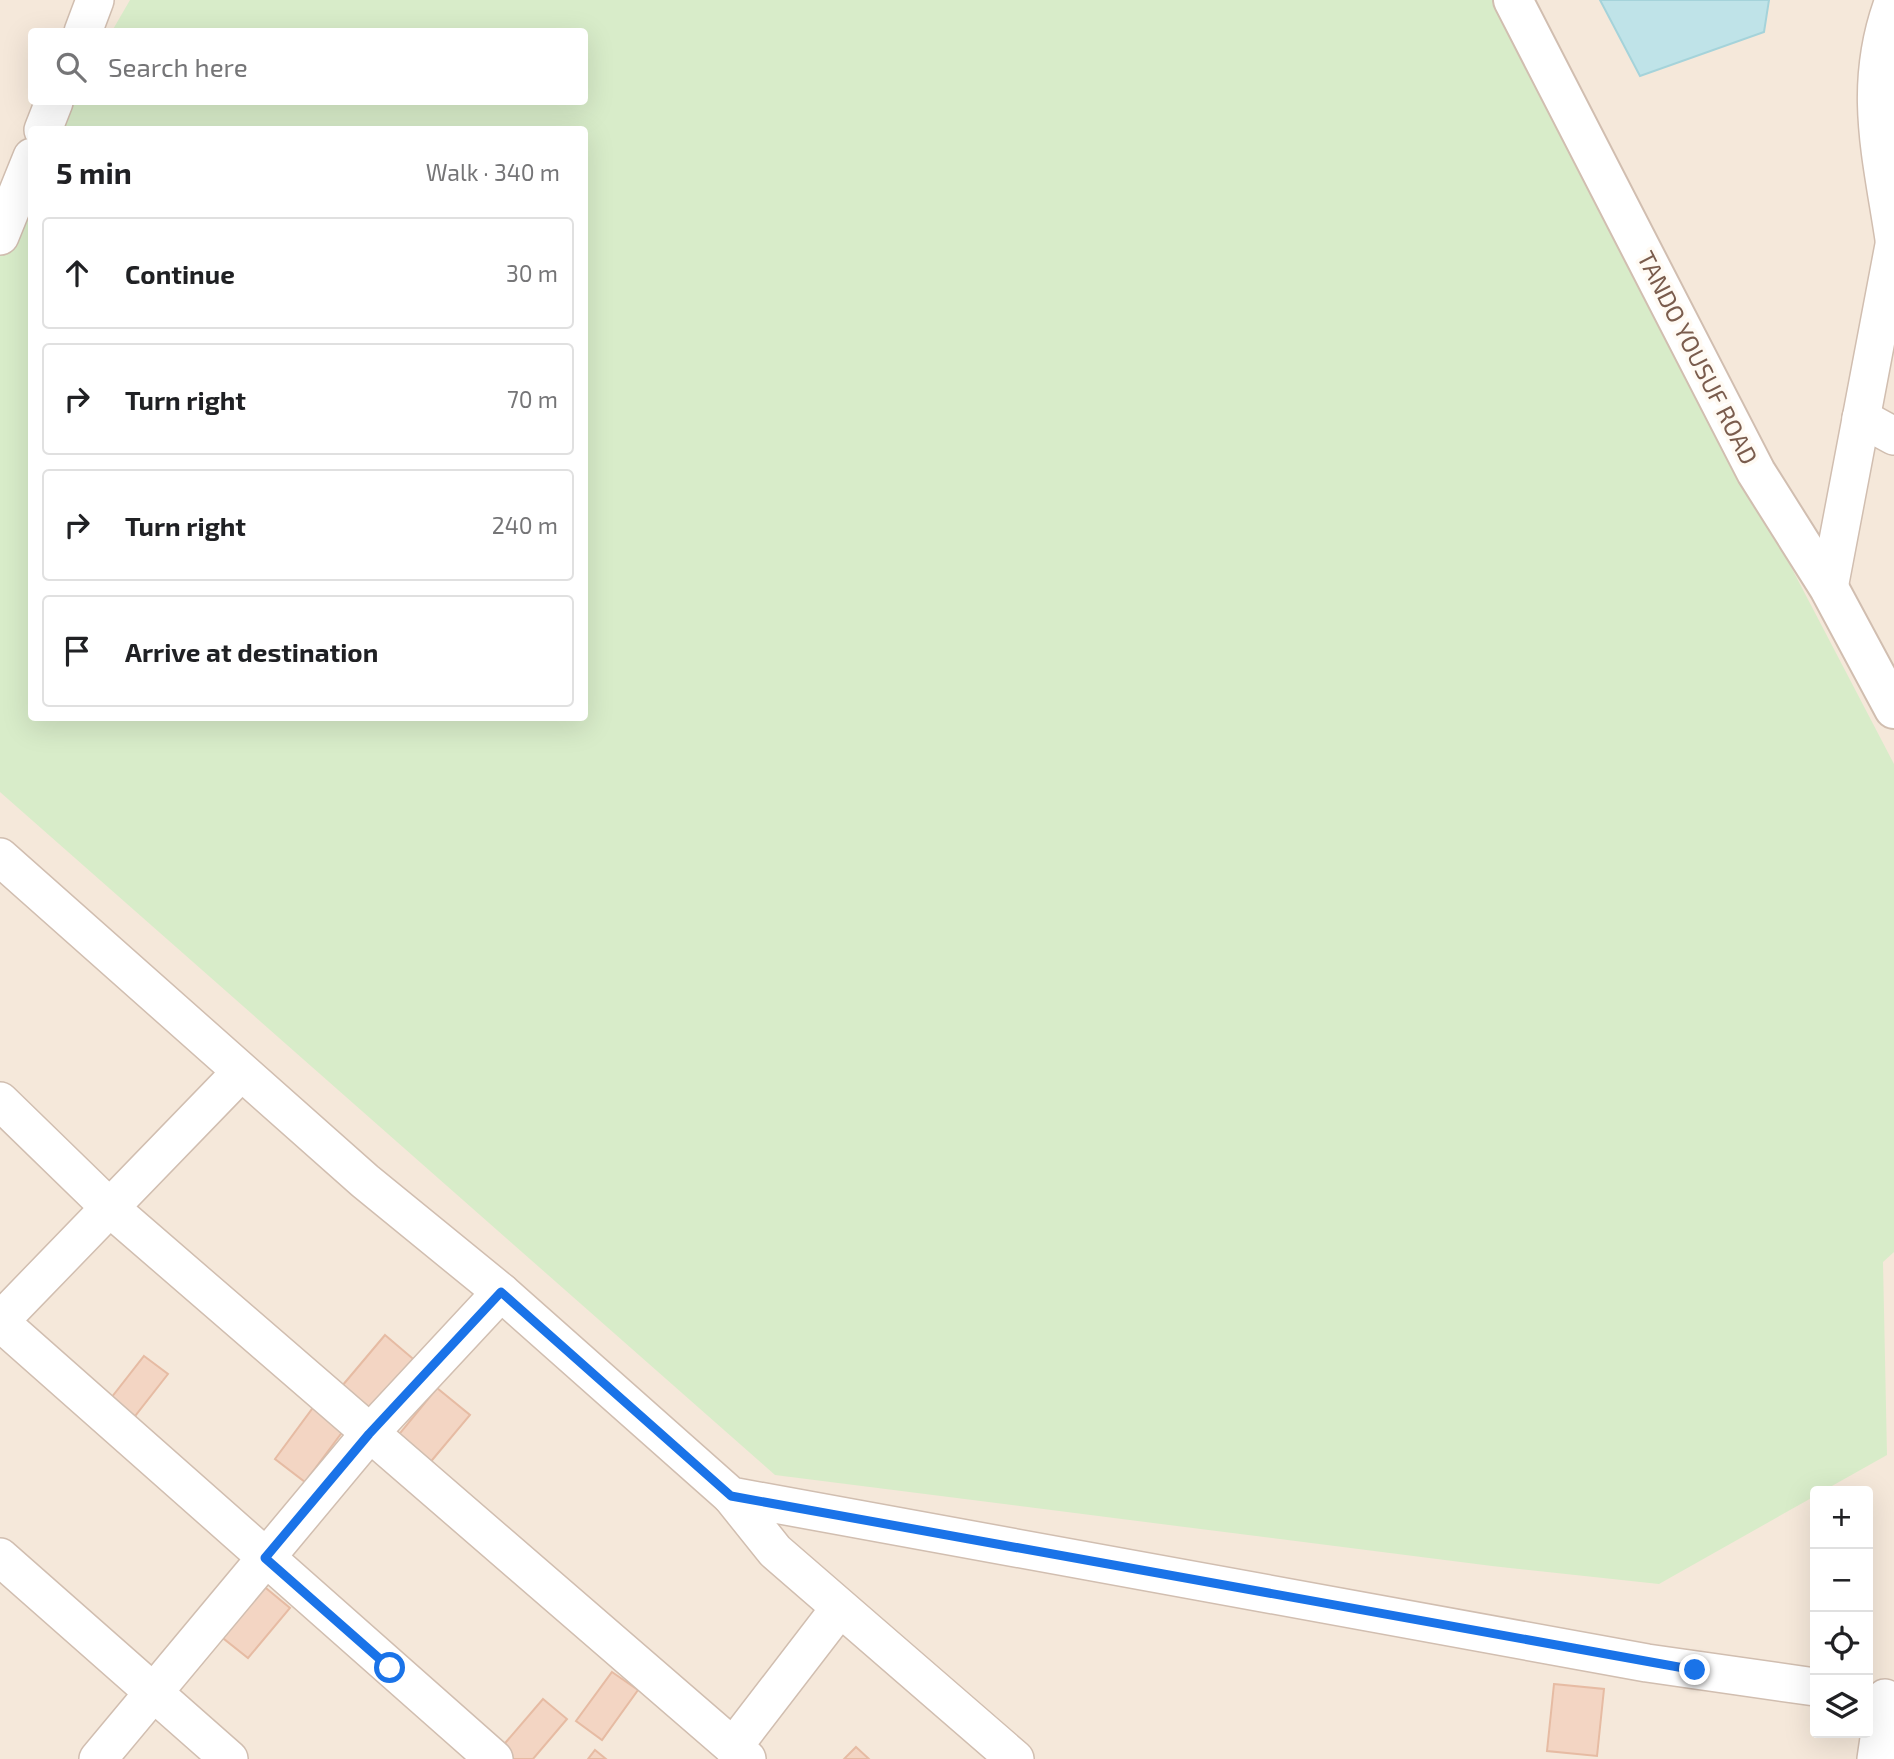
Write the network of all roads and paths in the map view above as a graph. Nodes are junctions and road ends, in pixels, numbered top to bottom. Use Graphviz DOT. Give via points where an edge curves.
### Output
graph roads {
  1 [pos="95,0"];
  2 [pos="1513,0"];
  3 [pos="1894,1"];
  4 [pos="84,28"];
  5 [pos="53,105"];
  6 [pos="45,126"];
  7 [pos="28,167"];
  8 [pos="0,236"];
  9 [pos="1894,239"];
  10 [pos="1894,245"];
  11 [pos="1861,418"];
  12 [pos="1894,436"];
  13 [pos="1829,588"];
  14 [pos="1894,709"];
  15 [pos="0,857"];
  16 [pos="242,1072"];
  17 [pos="0,1101"];
  18 [pos="110,1208"];
  19 [pos="501,1292"];
  20 [pos="0,1321"];
  21 [pos="369,1434"];
  22 [pos="731,1496"];
  23 [pos="0,1558"];
  24 [pos="265,1558"];
  25 [pos="839,1609"];
  26 [pos="1810,1686"];
  27 [pos="152,1694"];
  28 [pos="1882,1697"];
  29 [pos="740,1753"];
  30 [pos="98,1759"];
  31 [pos="229,1759"];
  32 [pos="494,1759"];
  33 [pos="1015,1759"];
  34 [pos="1876,1759"];
  1 -- 4 [label="street"];
  2 -- 13 [label="street, TANDO YOUSUF ROAD" via="1756,472"];
  3 -- 9 [label="street" via="1880,38 1874,114"];
  5 -- 6 [label="street"];
  7 -- 8 [label="street"];
  10 -- 11 [label="street"];
  11 -- 12 [label="street"];
  11 -- 13 [label="street"];
  13 -- 14 [label="street, TANDO YOUSUF ROAD"];
  15 -- 16 [label="street"];
  16 -- 18 [label="street"];
  16 -- 19 [label="street"];
  17 -- 18 [label="street"];
  18 -- 20 [label="street"];
  18 -- 21 [label="street"];
  19 -- 21 [label="street"];
  19 -- 22 [label="street"];
  20 -- 24 [label="street"];
  21 -- 24 [label="street"];
  21 -- 29 [label="street"];
  22 -- 25 [label="street" via="775,1551"];
  22 -- 26 [label="street" via="1647,1663"];
  23 -- 27 [label="street"];
  24 -- 27 [label="street"];
  24 -- 32 [label="street"];
  25 -- 29 [label="street"];
  25 -- 33 [label="street"];
  27 -- 30 [label="street"];
  27 -- 31 [label="street"];
  28 -- 34 [label="street"];
}
